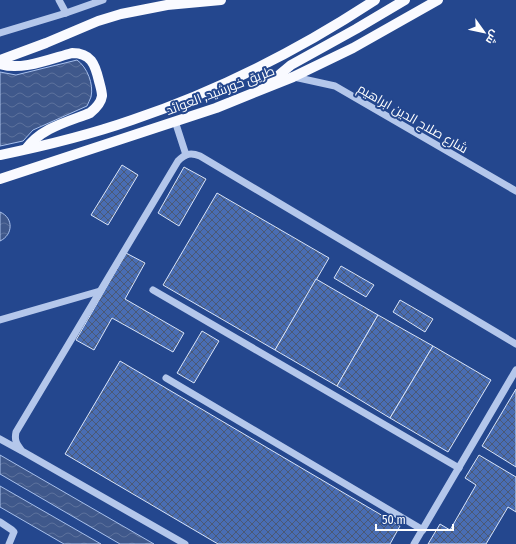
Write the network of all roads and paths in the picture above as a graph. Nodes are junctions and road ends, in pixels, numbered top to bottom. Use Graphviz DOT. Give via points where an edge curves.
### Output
graph roads {
  1 [pos="59,0"];
  2 [pos="103,0"];
  3 [pos="221,0"];
  4 [pos="375,0"];
  5 [pos="405,0"];
  6 [pos="438,0"];
  7 [pos="66,13"];
  8 [pos="0,33"];
  9 [pos="0,60"];
  10 [pos="0,64"];
  11 [pos="293,76"];
  12 [pos="262,89"];
  13 [pos="175,122"];
  14 [pos="26,149"];
  15 [pos="186,154"];
  16 [pos="0,155"];
  17 [pos="0,179"];
  18 [pos="516,191"];
  19 [pos="153,290"];
  20 [pos="100,291"];
  21 [pos="0,320"];
  22 [pos="516,344"];
  23 [pos="516,370"];
  24 [pos="166,378"];
  25 [pos="0,439"];
  26 [pos="22,451"];
  27 [pos="458,468"];
  28 [pos="0,522"];
  29 [pos="422,530"];
  30 [pos="9,544"];
  31 [pos="186,544"];
  32 [pos="414,544"];
  1 -- 7 [label="street"];
  2 -- 7 [label="street"];
  3 -- 9 [label="main road" via="167,4 121,14"];
  4 -- 14 [label="main road" via="289,52 206,92 131,120"];
  5 -- 12 [label="main road" via="291,65"];
  6 -- 11 [label="main road, طريق خورشيد, العوائد" via="353,48"];
  7 -- 8 [label="street"];
  10 -- 14 [label="main road" via="22,66 80,53 96,66 102,95 94,110 46,130"];
  11 -- 12 [label="main road, طريق خورشيد, العوائد"];
  11 -- 18 [label="street, شارع صلاح الدين ابراهيم" via="335,86"];
  12 -- 13 [label="main road, طريق خورشيد, العوائد"];
  13 -- 15 [label="street"];
  13 -- 17 [label="main road, طريق خورشيد, العوائد"];
  14 -- 16 [label="main road"];
  15 -- 20 [label="street" via="178,161"];
  15 -- 22 [label="street" via="200,156"];
  19 -- 27 [label="street"];
  20 -- 21 [label="street"];
  20 -- 26 [label="street" via="16,432 16,444"];
  23 -- 27 [label="street"];
  24 -- 29 [label="street"];
  25 -- 26 [label="street"];
  26 -- 31 [label="street"];
  27 -- 29 [label="street"];
  28 -- 30 [label="street" via="14,532"];
  29 -- 32 [label="street"];
}
